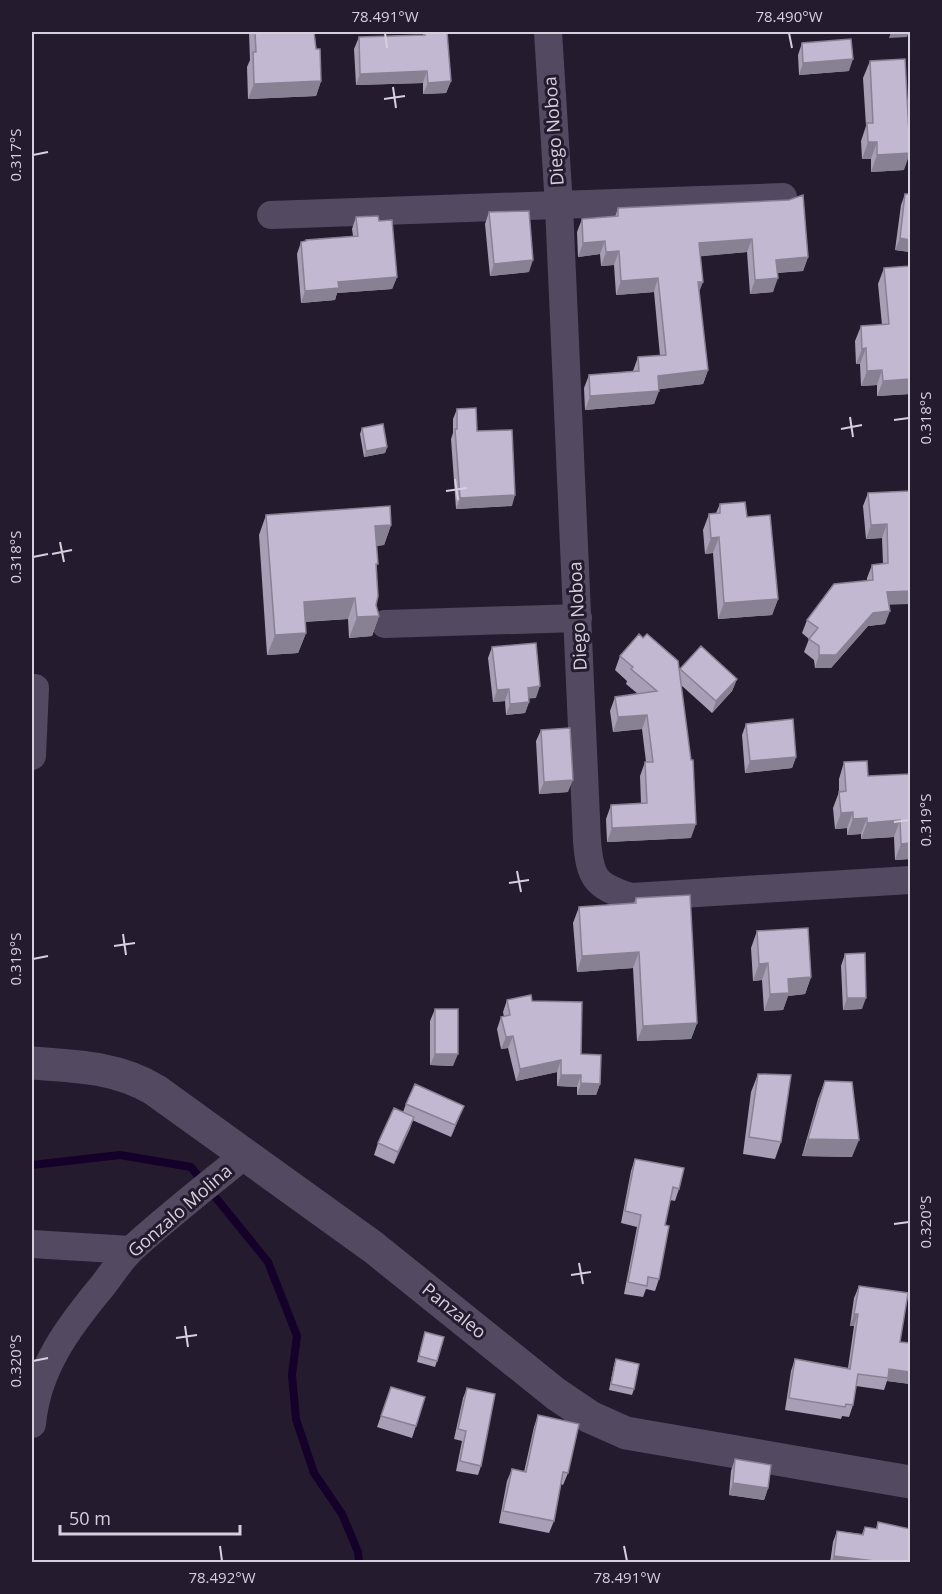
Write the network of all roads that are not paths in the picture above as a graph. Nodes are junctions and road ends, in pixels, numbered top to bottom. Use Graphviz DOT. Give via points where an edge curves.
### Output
graph roads {
  1 [pos="548,32"];
  2 [pos="783,197"];
  3 [pos="559,206"];
  4 [pos="271,215"];
  5 [pos="578,618"];
  6 [pos="385,624"];
  7 [pos="35,688"];
  8 [pos="32,756"];
  9 [pos="910,880"];
  10 [pos="32,1063"];
  11 [pos="246,1154"];
  12 [pos="32,1244"];
  13 [pos="131,1250"];
  14 [pos="32,1424"];
  15 [pos="910,1482"];
  1 -- 3 [label="street, Diego Noboa"];
  2 -- 3 [label="street"];
  3 -- 4 [label="street"];
  3 -- 5 [label="street, Diego Noboa"];
  5 -- 6 [label="street"];
  5 -- 9 [label="street, Diego Noboa" via="588,862 593,876 610,890 631,897"];
  7 -- 8 [label="street"];
  10 -- 11 [label="street, Panzaleo" via="93,1068 137,1079"];
  11 -- 13 [label="street, Gonzalo Molina"];
  11 -- 15 [label="street, Panzaleo" via="373,1247 590,1417 626,1433"];
  12 -- 13 [label="street"];
  13 -- 14 [label="street, Gonzalo Molina" via="64,1336 43,1373"];
}
